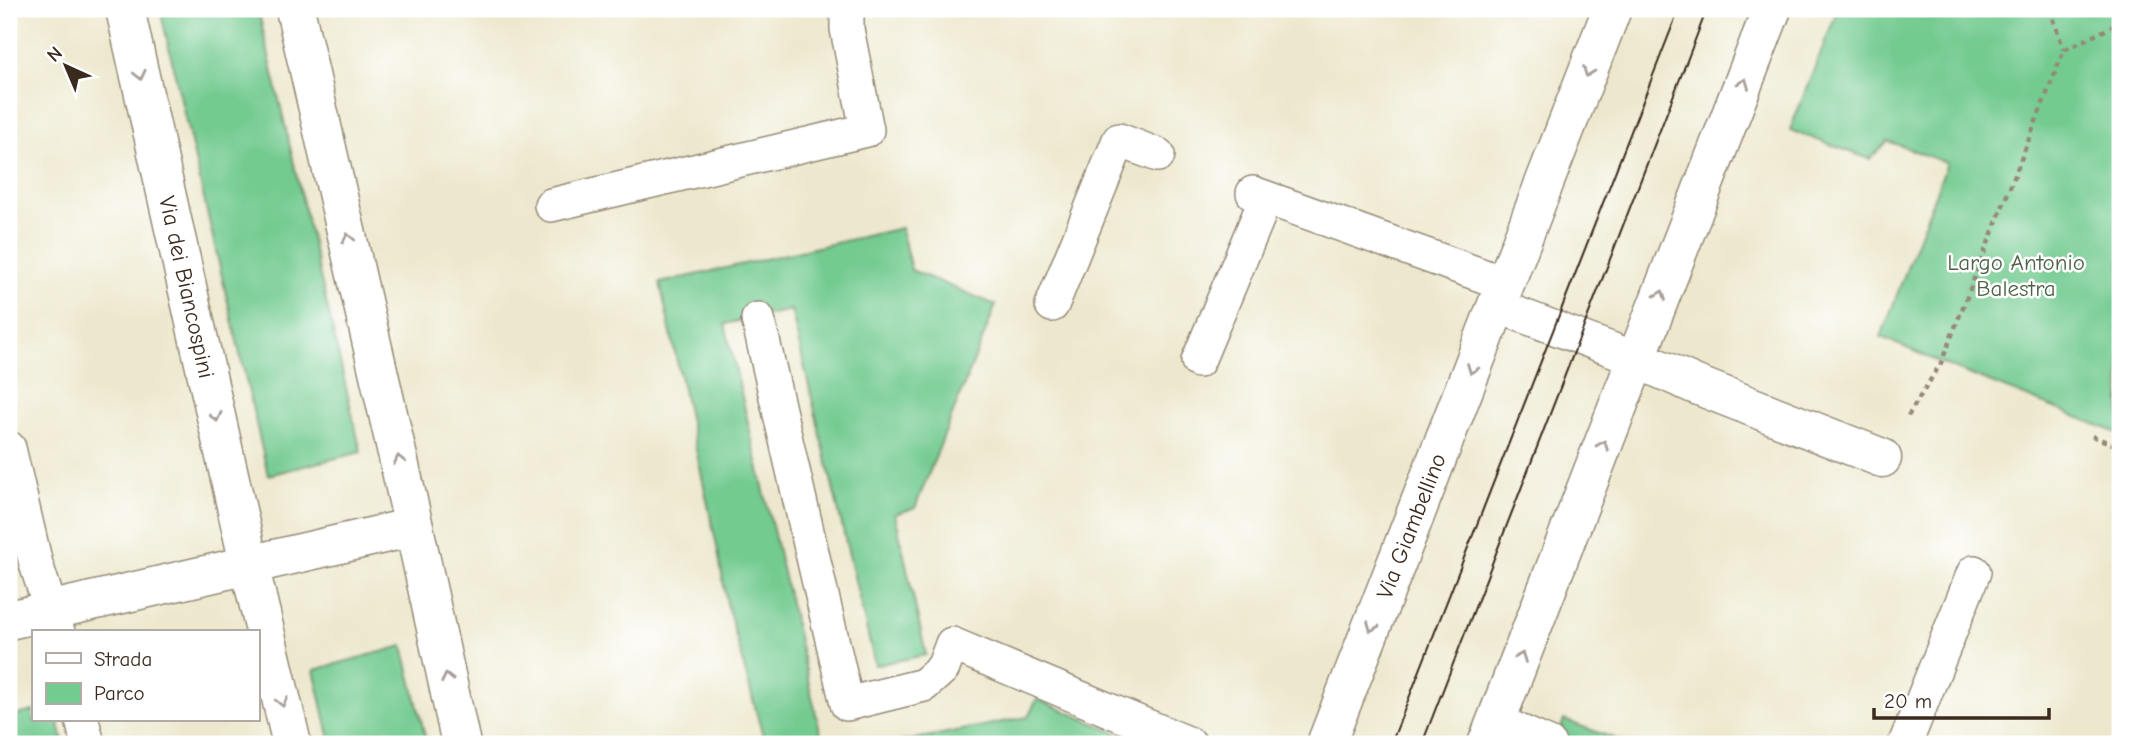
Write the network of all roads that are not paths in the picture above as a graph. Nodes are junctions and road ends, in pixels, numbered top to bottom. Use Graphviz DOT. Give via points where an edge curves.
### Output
graph roads {
  1 [pos="125,9"];
  2 [pos="295,9"];
  3 [pos="847,9"];
  4 [pos="1612,9"];
  5 [pos="1772,9"];
  6 [pos="1158,155"];
  7 [pos="551,205"];
  8 [pos="1502,295"];
  9 [pos="1052,305"];
  10 [pos="758,319"];
  11 [pos="1637,359"];
  12 [pos="1198,361"];
  13 [pos="9,448"];
  14 [pos="1882,458"];
  15 [pos="414,527"];
  16 [pos="249,564"];
  17 [pos="1973,572"];
  18 [pos="9,620"];
  19 [pos="54,621"];
  20 [pos="82,722"];
  21 [pos="1492,733"];
  22 [pos="88,744"];
  23 [pos="292,744"];
  24 [pos="461,744"];
  25 [pos="1190,744"];
  26 [pos="1326,744"];
  27 [pos="1549,744"];
  28 [pos="1905,744"];
  1 -- 16 [label="street, Via dei Biancospini, one-way"];
  15 -- 2 [label="street, one-way"];
  3 -- 7 [label="lane" via="867,130"];
  4 -- 8 [label="street, Via Giambellino, one-way"];
  11 -- 5 [label="street, one-way"];
  6 -- 9 [label="lane" via="1119,141"];
  8 -- 11 [label="lane"];
  8 -- 12 [label="lane" via="1260,195"];
  8 -- 26 [label="street, Via Giambellino, one-way"];
  10 -- 25 [label="lane" via="847,704 924,685 943,668 952,644"];
  11 -- 14 [label="street"];
  21 -- 11 [label="street, one-way"];
  13 -- 19 [label="lane"];
  15 -- 16 [label="street"];
  24 -- 15 [label="street, one-way"];
  16 -- 19 [label="street"];
  16 -- 23 [label="street, Via dei Biancospini, one-way"];
  17 -- 28 [label="lane"];
  18 -- 19 [label="street"];
  20 -- 22 [label="lane"];
  21 -- 27 [label="lane"];
}
